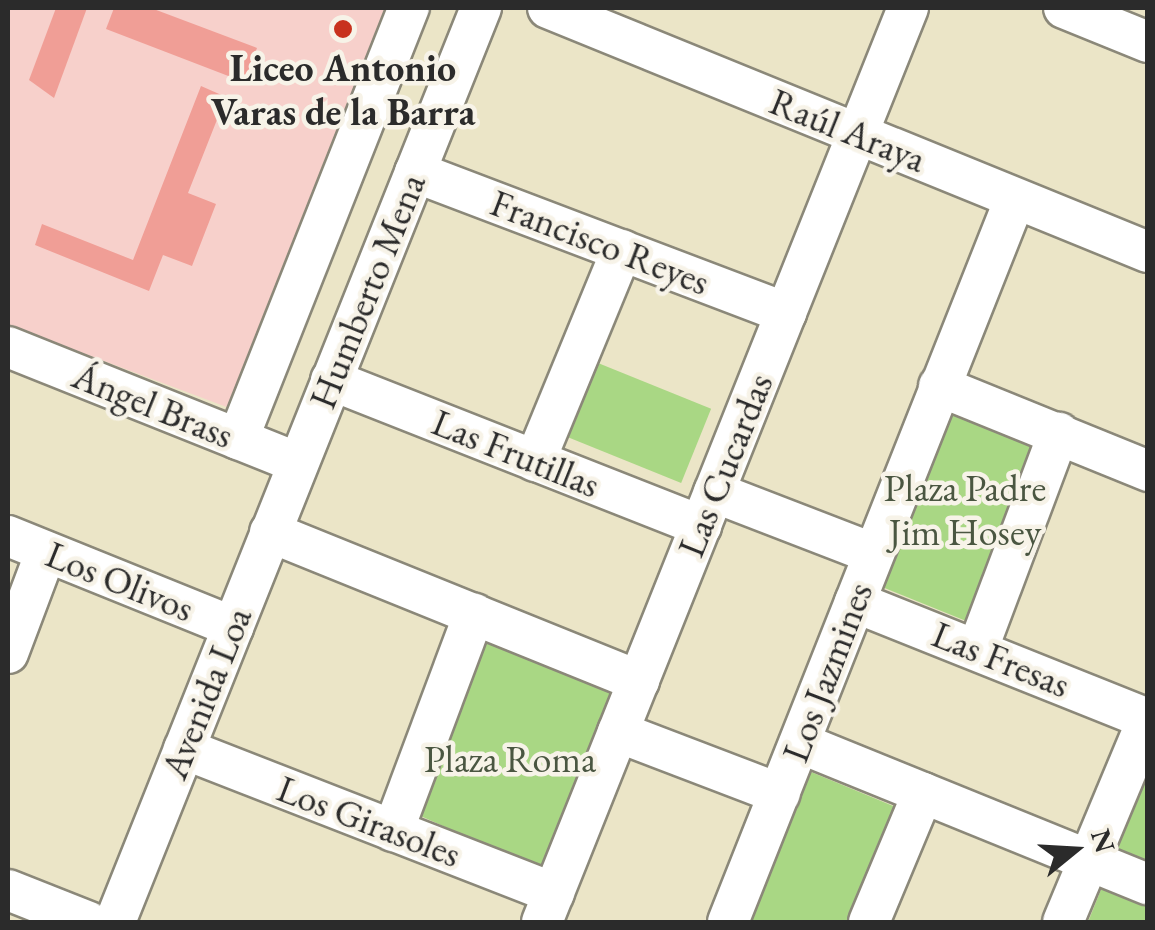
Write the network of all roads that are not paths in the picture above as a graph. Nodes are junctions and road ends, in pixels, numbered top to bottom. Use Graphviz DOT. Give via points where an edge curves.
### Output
graph roads {
  1 [pos="408,8"];
  2 [pos="482,8"];
  3 [pos="548,8"];
  4 [pos="908,8"];
  5 [pos="1078,10"];
  6 [pos="611,20"];
  7 [pos="1148,42"];
  8 [pos="857,134"];
  9 [pos="415,172"];
  10 [pos="1016,198"];
  11 [pos="622,250"];
  12 [pos="1147,251"];
  13 [pos="786,312"];
  14 [pos="8,346"];
  15 [pos="330,380"];
  16 [pos="939,386"];
  17 [pos="1059,433"];
  18 [pos="238,438"];
  19 [pos="535,461"];
  20 [pos="298,463"];
  21 [pos="1148,470"];
  22 [pos="708,509"];
  23 [pos="270,532"];
  24 [pos="8,536"];
  25 [pos="46,552"];
  26 [pos="872,553"];
  27 [pos="854,602"];
  28 [pos="474,614"];
  29 [pos="233,627"];
  30 [pos="978,648"];
  31 [pos="8,652"];
  32 [pos="639,681"];
  33 [pos="1148,719"];
  34 [pos="618,732"];
  35 [pos="800,743"];
  36 [pos="184,749"];
  37 [pos="780,794"];
  38 [pos="923,794"];
  39 [pos="393,831"];
  40 [pos="1088,860"];
  41 [pos="1148,884"];
  42 [pos="8,890"];
  43 [pos="548,908"];
  44 [pos="89,922"];
  45 [pos="115,922"];
  46 [pos="728,922"];
  47 [pos="868,922"];
  48 [pos="1063,922"];
  1 -- 18 [label="street"];
  2 -- 9 [label="street, Humberto Mena"];
  3 -- 6 [label="street, Raúl Araya"];
  4 -- 8 [label="street, Las Cucardas"];
  5 -- 7 [label="street"];
  6 -- 8 [label="street, Raúl Araya"];
  8 -- 10 [label="street, Raúl Araya"];
  8 -- 13 [label="street, Las Cucardas"];
  9 -- 11 [label="street, Francisco Reyes"];
  9 -- 15 [label="street, Humberto Mena"];
  10 -- 12 [label="street, Raúl Araya"];
  10 -- 16 [label="street, Los Jazmines"];
  11 -- 13 [label="street, Francisco Reyes"];
  11 -- 19 [label="street"];
  13 -- 22 [label="street, Las Cucardas"];
  14 -- 18 [label="street, Ángel Brass"];
  15 -- 19 [label="street, Las Frutillas"];
  15 -- 20 [label="street, Humberto Mena"];
  16 -- 17 [label="street"];
  16 -- 26 [label="street, Los Jazmines"];
  17 -- 21 [label="street"];
  17 -- 30 [label="street"];
  18 -- 20 [label="street, Ángel Brass"];
  19 -- 22 [label="street, Las Frutillas"];
  20 -- 23 [label="street, Avenida Loa"];
  22 -- 26 [label="street"];
  22 -- 32 [label="street, Las Cucardas"];
  23 -- 28 [label="street"];
  23 -- 29 [label="street, Avenida Loa"];
  24 -- 25 [label="street, Los Olivos"];
  25 -- 29 [label="street, Los Olivos"];
  25 -- 31 [label="street"];
  26 -- 27 [label="street, Los Jazmines"];
  27 -- 30 [label="street, Las Fresas"];
  27 -- 35 [label="street, Los Jazmines"];
  28 -- 32 [label="street"];
  28 -- 39 [label="street"];
  29 -- 36 [label="street, Avenida Loa"];
  30 -- 33 [label="street, Las Fresas"];
  32 -- 34 [label="street, Las Cucardas"];
  33 -- 40 [label="street"];
  34 -- 37 [label="street"];
  34 -- 43 [label="street, Las Cucardas"];
  35 -- 37 [label="street, Los Jazmines"];
  35 -- 38 [label="street"];
  36 -- 39 [label="street, Los Girasoles"];
  36 -- 45 [label="street, Avenida Loa"];
  37 -- 46 [label="street, Los Jazmines"];
  38 -- 40 [label="street"];
  38 -- 47 [label="street"];
  39 -- 43 [label="street, Los Girasoles"];
  40 -- 41 [label="street"];
  40 -- 48 [label="street"];
  42 -- 44 [label="street"];
}
